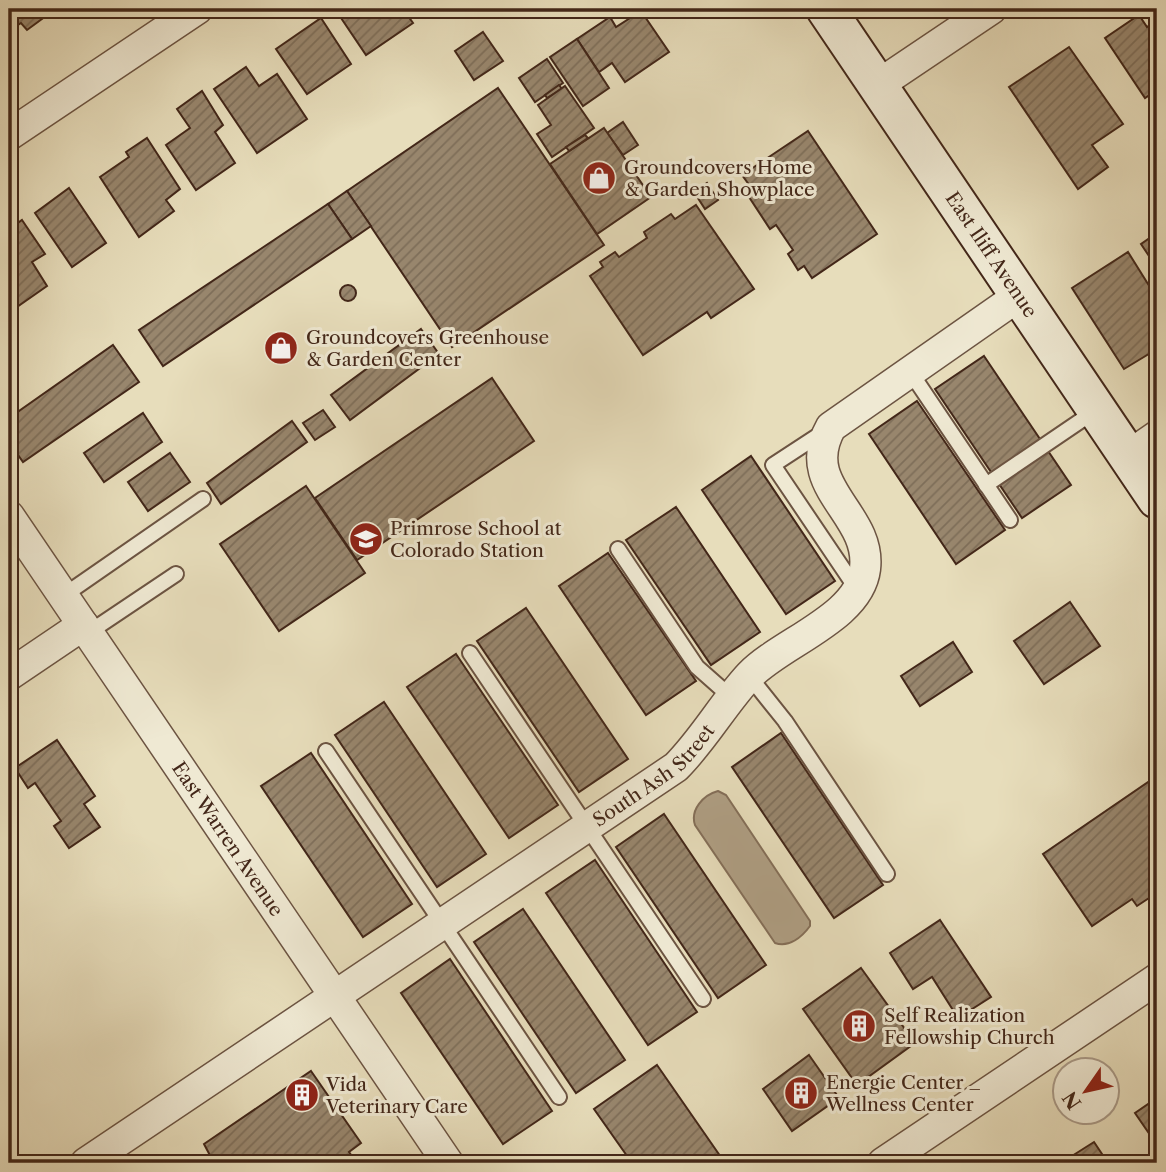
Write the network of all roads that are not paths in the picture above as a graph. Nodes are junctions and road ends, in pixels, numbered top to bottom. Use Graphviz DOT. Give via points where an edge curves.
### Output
graph roads {
  1 [pos="197,9"];
  2 [pos="826,9"];
  3 [pos="991,9"];
  4 [pos="878,85"];
  5 [pos="9,135"];
  6 [pos="1020,295"];
  7 [pos="909,370"];
  8 [pos="1097,410"];
  9 [pos="831,427"];
  10 [pos="1143,446"];
  11 [pos="986,485"];
  12 [pos="203,499"];
  13 [pos="1157,499"];
  14 [pos="9,516"];
  15 [pos="1010,520"];
  16 [pos="618,549"];
  17 [pos="176,574"];
  18 [pos="859,592"];
  19 [pos="63,596"];
  20 [pos="86,629"];
  21 [pos="470,653"];
  22 [pos="9,675"];
  23 [pos="741,687"];
  24 [pos="327,751"];
  25 [pos="587,827"];
  26 [pos="887,874"];
  27 [pos="443,924"];
  28 [pos="1157,979"];
  29 [pos="334,997"];
  30 [pos="703,999"];
  31 [pos="559,1097"];
  32 [pos="86,1163"];
  33 [pos="448,1163"];
  34 [pos="883,1163"];
  1 -- 5 [label="street"];
  2 -- 4 [label="street, East Iliff Avenue"];
  3 -- 4 [label="street"];
  4 -- 6 [label="street, East Iliff Avenue"];
  6 -- 7 [label="street"];
  6 -- 8 [label="street, East Iliff Avenue"];
  7 -- 9 [label="street"];
  7 -- 11 [label="lane"];
  8 -- 10 [label="street, East Iliff Avenue"];
  8 -- 11 [label="lane"];
  9 -- 18 [label="street" via="820,458 829,485 864,547 865,570"];
  9 -- 18 [label="lane" via="773,465"];
  10 -- 13 [label="street, East Iliff Avenue"];
  11 -- 15 [label="lane"];
  12 -- 19 [label="lane"];
  14 -- 19 [label="street, East Warren Avenue"];
  16 -- 23 [label="lane" via="697,667"];
  17 -- 20 [label="lane"];
  18 -- 23 [label="street, South Ash Street"];
  19 -- 20 [label="street, East Warren Avenue"];
  20 -- 22 [label="street"];
  20 -- 29 [label="street, East Warren Avenue"];
  21 -- 25 [label="lane"];
  23 -- 25 [label="street, South Ash Street" via="676,766"];
  23 -- 26 [label="lane" via="785,721"];
  24 -- 27 [label="lane"];
  25 -- 27 [label="street, South Ash Street"];
  25 -- 30 [label="lane"];
  27 -- 29 [label="street, South Ash Street"];
  27 -- 31 [label="lane"];
  28 -- 34 [label="street"];
  29 -- 32 [label="street, South Ash Street"];
  29 -- 33 [label="street, East Warren Avenue"];
}
